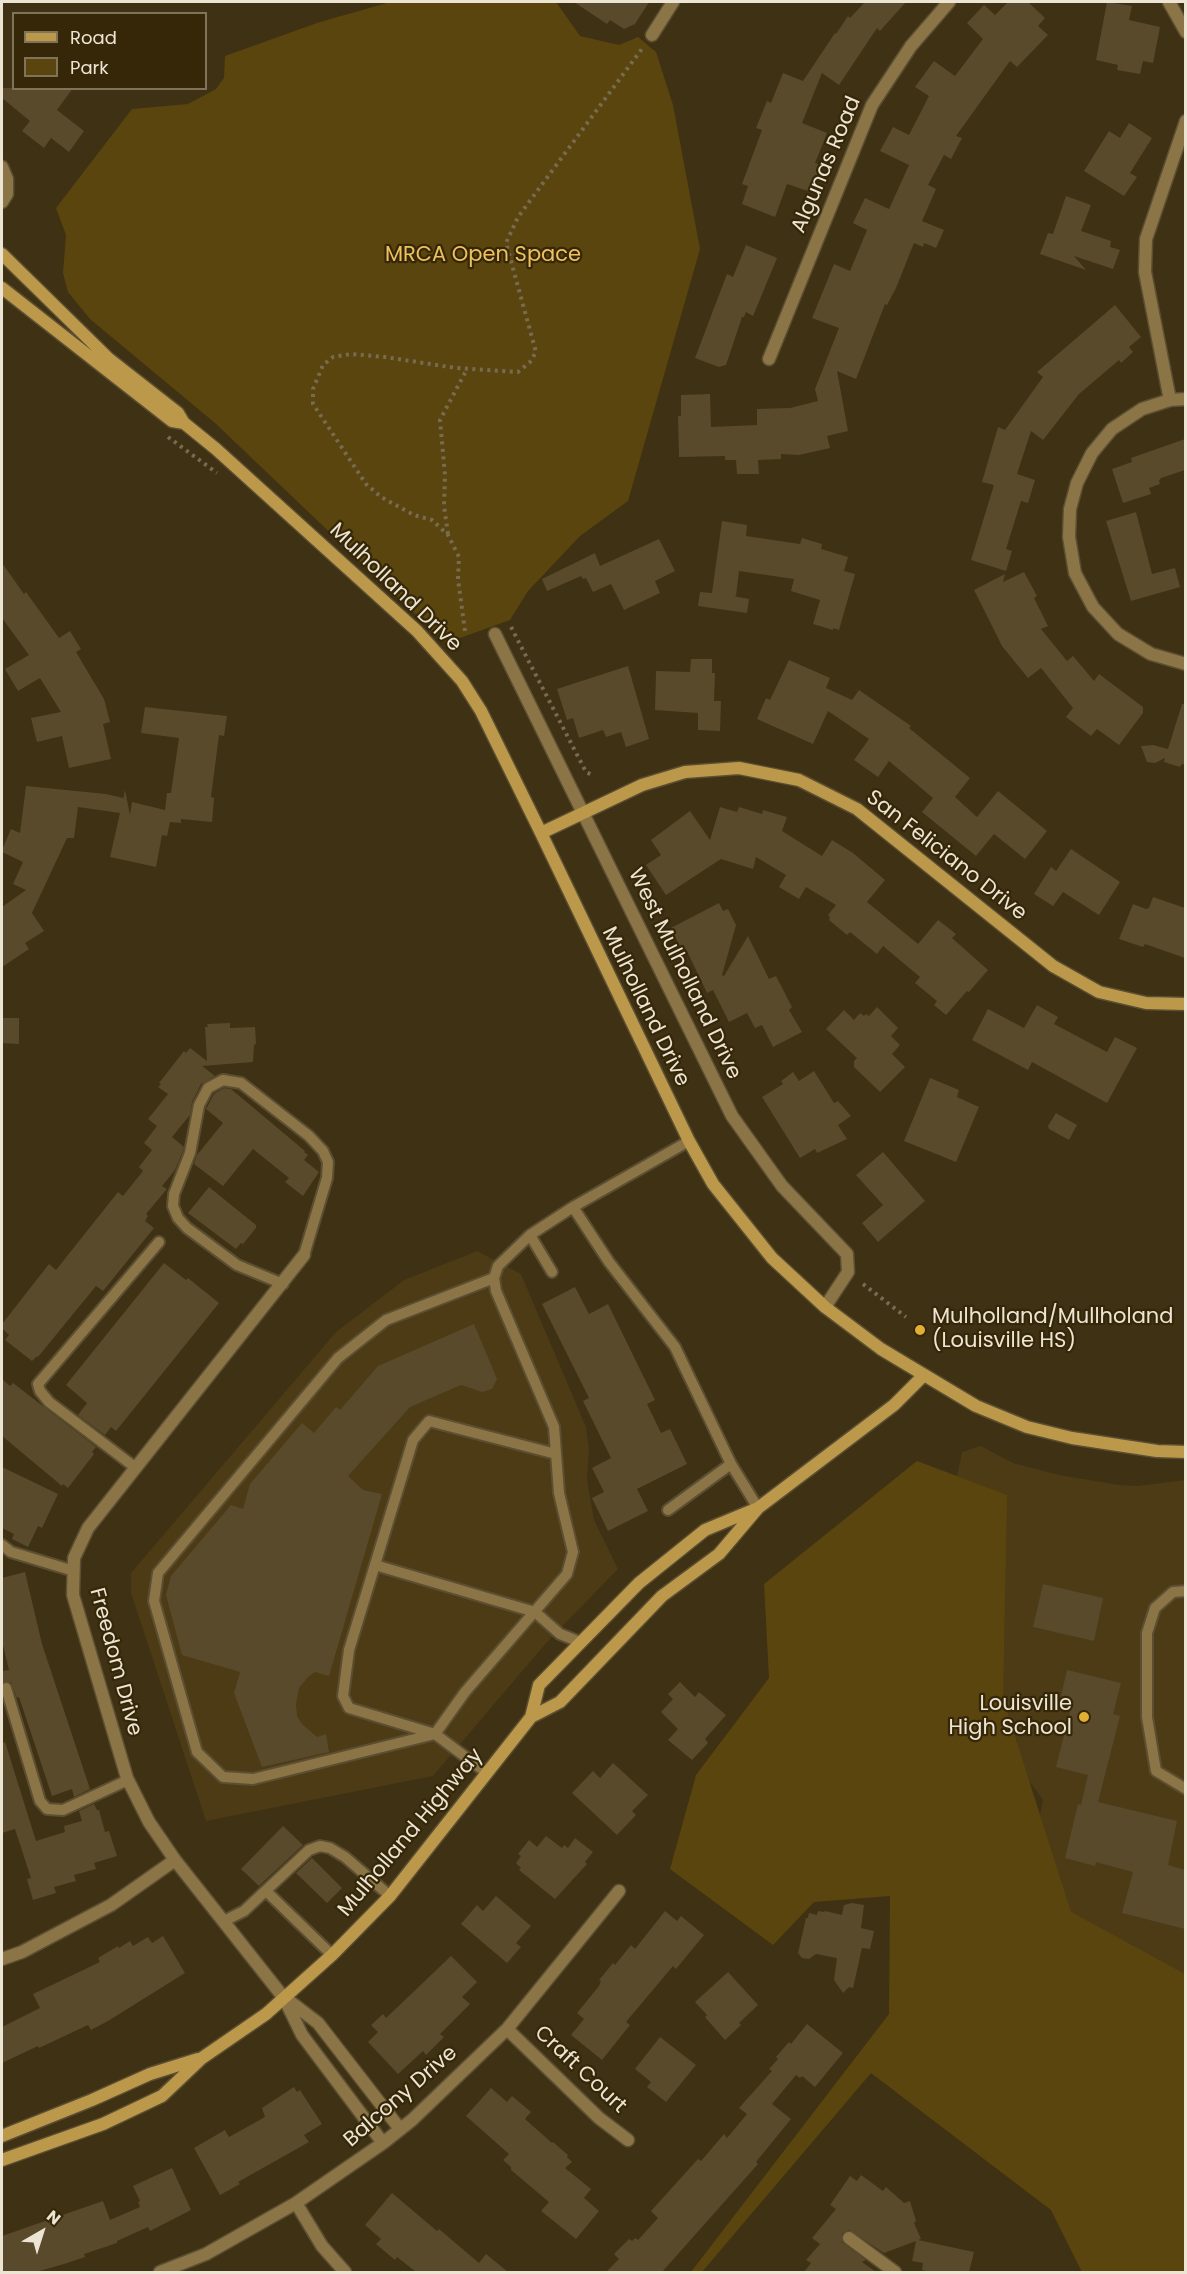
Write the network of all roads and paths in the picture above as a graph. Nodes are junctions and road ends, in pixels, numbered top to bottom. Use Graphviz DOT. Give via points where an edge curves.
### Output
graph roads {
  1 [pos="673,2"];
  2 [pos="949,2"];
  3 [pos="1169,2"];
  4 [pos="1185,32"];
  5 [pos="652,36"];
  6 [pos="1185,121"];
  7 [pos="2,167"];
  8 [pos="2,202"];
  9 [pos="2,254"];
  10 [pos="2,288"];
  11 [pos="769,358"];
  12 [pos="467,369"];
  13 [pos="1185,399"];
  14 [pos="1170,400"];
  15 [pos="184,423"];
  16 [pos="165,435"];
  17 [pos="219,475"];
  18 [pos="448,535"];
  19 [pos="465,631"];
  20 [pos="495,634"];
  21 [pos="1185,664"];
  22 [pos="584,812"];
  23 [pos="541,833"];
  24 [pos="1185,1004"];
  25 [pos="689,1141"];
  26 [pos="573,1207"];
  27 [pos="530,1235"];
  28 [pos="159,1242"];
  29 [pos="304,1255"];
  30 [pos="552,1272"];
  31 [pos="494,1278"];
  32 [pos="283,1284"];
  33 [pos="863,1284"];
  34 [pos="825,1307"];
  35 [pos="906,1317"];
  36 [pos="923,1376"];
  37 [pos="1185,1452"];
  38 [pos="556,1454"];
  39 [pos="731,1464"];
  40 [pos="136,1468"];
  41 [pos="758,1508"];
  42 [pos="668,1510"];
  43 [pos="2,1545"];
  44 [pos="11,1552"];
  45 [pos="2,1560"];
  46 [pos="375,1565"];
  47 [pos="74,1571"];
  48 [pos="1185,1591"];
  49 [pos="534,1612"];
  50 [pos="580,1642"];
  51 [pos="6,1689"];
  52 [pos="531,1717"];
  53 [pos="435,1734"];
  54 [pos="487,1773"];
  55 [pos="128,1780"];
  56 [pos="1185,1789"];
  57 [pos="175,1860"];
  58 [pos="266,1891"];
  59 [pos="619,1891"];
  60 [pos="390,1896"];
  61 [pos="224,1921"];
  62 [pos="332,1955"];
  63 [pos="2,1959"];
  64 [pos="284,1998"];
  65 [pos="507,2029"];
  66 [pos="202,2058"];
  67 [pos="400,2129"];
  68 [pos="2,2136"];
  69 [pos="628,2140"];
  70 [pos="383,2143"];
  71 [pos="2,2160"];
  72 [pos="296,2203"];
  73 [pos="849,2238"];
  74 [pos="160,2272"];
  75 [pos="345,2272"];
  76 [pos="895,2272"];
  1 -- 5 [label="street"];
  2 -- 11 [label="street, Algunas Road" via="911,46 872,105"];
  3 -- 4 [label="street"];
  5 -- 12 [label="path" via="518,217 507,243 536,352 518,372"];
  6 -- 14 [label="street" via="1146,239 1145,272"];
  7 -- 8 [label="street" via="7,194"];
  9 -- 15 [label="main road, Mulholland Drive" via="85,337 178,413"];
  10 -- 15 [label="main road, Mulholland Drive" via="172,421"];
  12 -- 18 [label="path" via="440,420"];
  12 -- 18 [label="path" via="351,354 333,357 323,365 313,389 313,404 366,484 381,497 432,520"];
  13 -- 14 [label="street"];
  14 -- 21 [label="street" via="1142,409 1112,429 1092,453 1077,483 1070,509 1069,537 1075,573 1093,607 1118,634 1151,654"];
  15 -- 23 [label="main road, Mulholland Drive" via="440,654 481,711"];
  16 -- 17 [label="path"];
  18 -- 19 [label="path" via="459,557"];
  20 -- 22 [label="street, West Mulholland Drive"];
  22 -- 23 [label="main road, San Feliciano Drive"];
  22 -- 24 [label="main road, San Feliciano Drive" via="642,785 685,772 739,768 800,780 857,809 1053,966 1099,992 1146,1003"];
  22 -- 34 [label="street, West Mulholland Drive" via="732,1116 782,1186 847,1254 848,1272"];
  23 -- 25 [label="main road, Mulholland Drive"];
  25 -- 26 [label="lane"];
  25 -- 34 [label="main road, Mulholland Drive" via="737,1216 772,1258"];
  26 -- 27 [label="lane"];
  26 -- 39 [label="lane" via="609,1262 675,1347"];
  27 -- 30 [label="lane"];
  27 -- 31 [label="lane" via="498,1266"];
  28 -- 40 [label="lane" via="38,1384 49,1402"];
  29 -- 32 [label="street, Freedom Drive"];
  29 -- 32 [label="lane" via="327,1178 324,1151 241,1083 223,1080 208,1088 199,1105 190,1153 173,1206 177,1218 187,1228 237,1265"];
  31 -- 38 [label="lane" via="496,1291 554,1427"];
  31 -- 53 [label="lane" via="386,1320 338,1358 158,1573 154,1601 197,1752 223,1777 253,1779"];
  32 -- 40 [label="street, Freedom Drive"];
  33 -- 35 [label="path"];
  34 -- 36 [label="main road, Mulholland Drive"];
  36 -- 37 [label="main road, Mulholland Drive" via="976,1406 1027,1427 1113,1445"];
  36 -- 41 [label="main road, Mulholland Highway" via="894,1405"];
  38 -- 46 [label="lane" via="429,1421 413,1440"];
  38 -- 49 [label="lane" via="559,1493 573,1552 567,1574"];
  39 -- 41 [label="lane"];
  39 -- 42 [label="lane"];
  40 -- 47 [label="street, Freedom Drive" via="88,1528 74,1558"];
  41 -- 50 [label="main road, Mulholland Highway" via="705,1530 639,1583"];
  41 -- 52 [label="main road, Mulholland Highway" via="719,1554 662,1596 560,1702"];
  43 -- 44 [label="lane"];
  44 -- 45 [label="lane"];
  44 -- 47 [label="lane"];
  46 -- 49 [label="lane"];
  46 -- 53 [label="lane" via="348,1650 343,1696 349,1708"];
  47 -- 55 [label="street, Freedom Drive" via="73,1595"];
  48 -- 56 [label="lane" via="1173,1592 1155,1608 1148,1633 1147,1707 1156,1771"];
  49 -- 50 [label="lane" via="560,1634"];
  49 -- 53 [label="lane" via="465,1692"];
  50 -- 52 [label="main road, Mulholland Highway" via="539,1685"];
  51 -- 55 [label="lane" via="40,1801 47,1809 63,1810"];
  52 -- 54 [label="main road, Mulholland Highway"];
  53 -- 54 [label="lane"];
  54 -- 60 [label="main road, Mulholland Highway"];
  55 -- 57 [label="street, Freedom Drive" via="149,1822"];
  57 -- 61 [label="street, Freedom Drive"];
  57 -- 63 [label="street" via="111,1905"];
  58 -- 60 [label="lane" via="309,1850 320,1846 345,1857"];
  58 -- 61 [label="lane" via="244,1911"];
  58 -- 62 [label="lane"];
  59 -- 65 [label="street, Balcony Drive"];
  60 -- 62 [label="main road, Mulholland Highway"];
  61 -- 64 [label="street, Freedom Drive"];
  62 -- 64 [label="main road, Mulholland Highway"];
  64 -- 66 [label="main road, Mulholland Highway"];
  64 -- 67 [label="street, Freedom Drive" via="318,2023"];
  64 -- 70 [label="street, Freedom Drive" via="303,2035"];
  65 -- 67 [label="street, Balcony Drive"];
  65 -- 69 [label="street, Craft Court" via="599,2118"];
  66 -- 68 [label="main road, Mulholland Highway" via="150,2074"];
  66 -- 71 [label="main road, Mulholland Highway" via="162,2096 103,2124"];
  67 -- 70 [label="street, Balcony Drive"];
  70 -- 72 [label="street, Balcony Drive"];
  72 -- 74 [label="street, Balcony Drive" via="206,2254"];
  72 -- 75 [label="street" via="322,2246"];
  73 -- 76 [label="street"];
}
